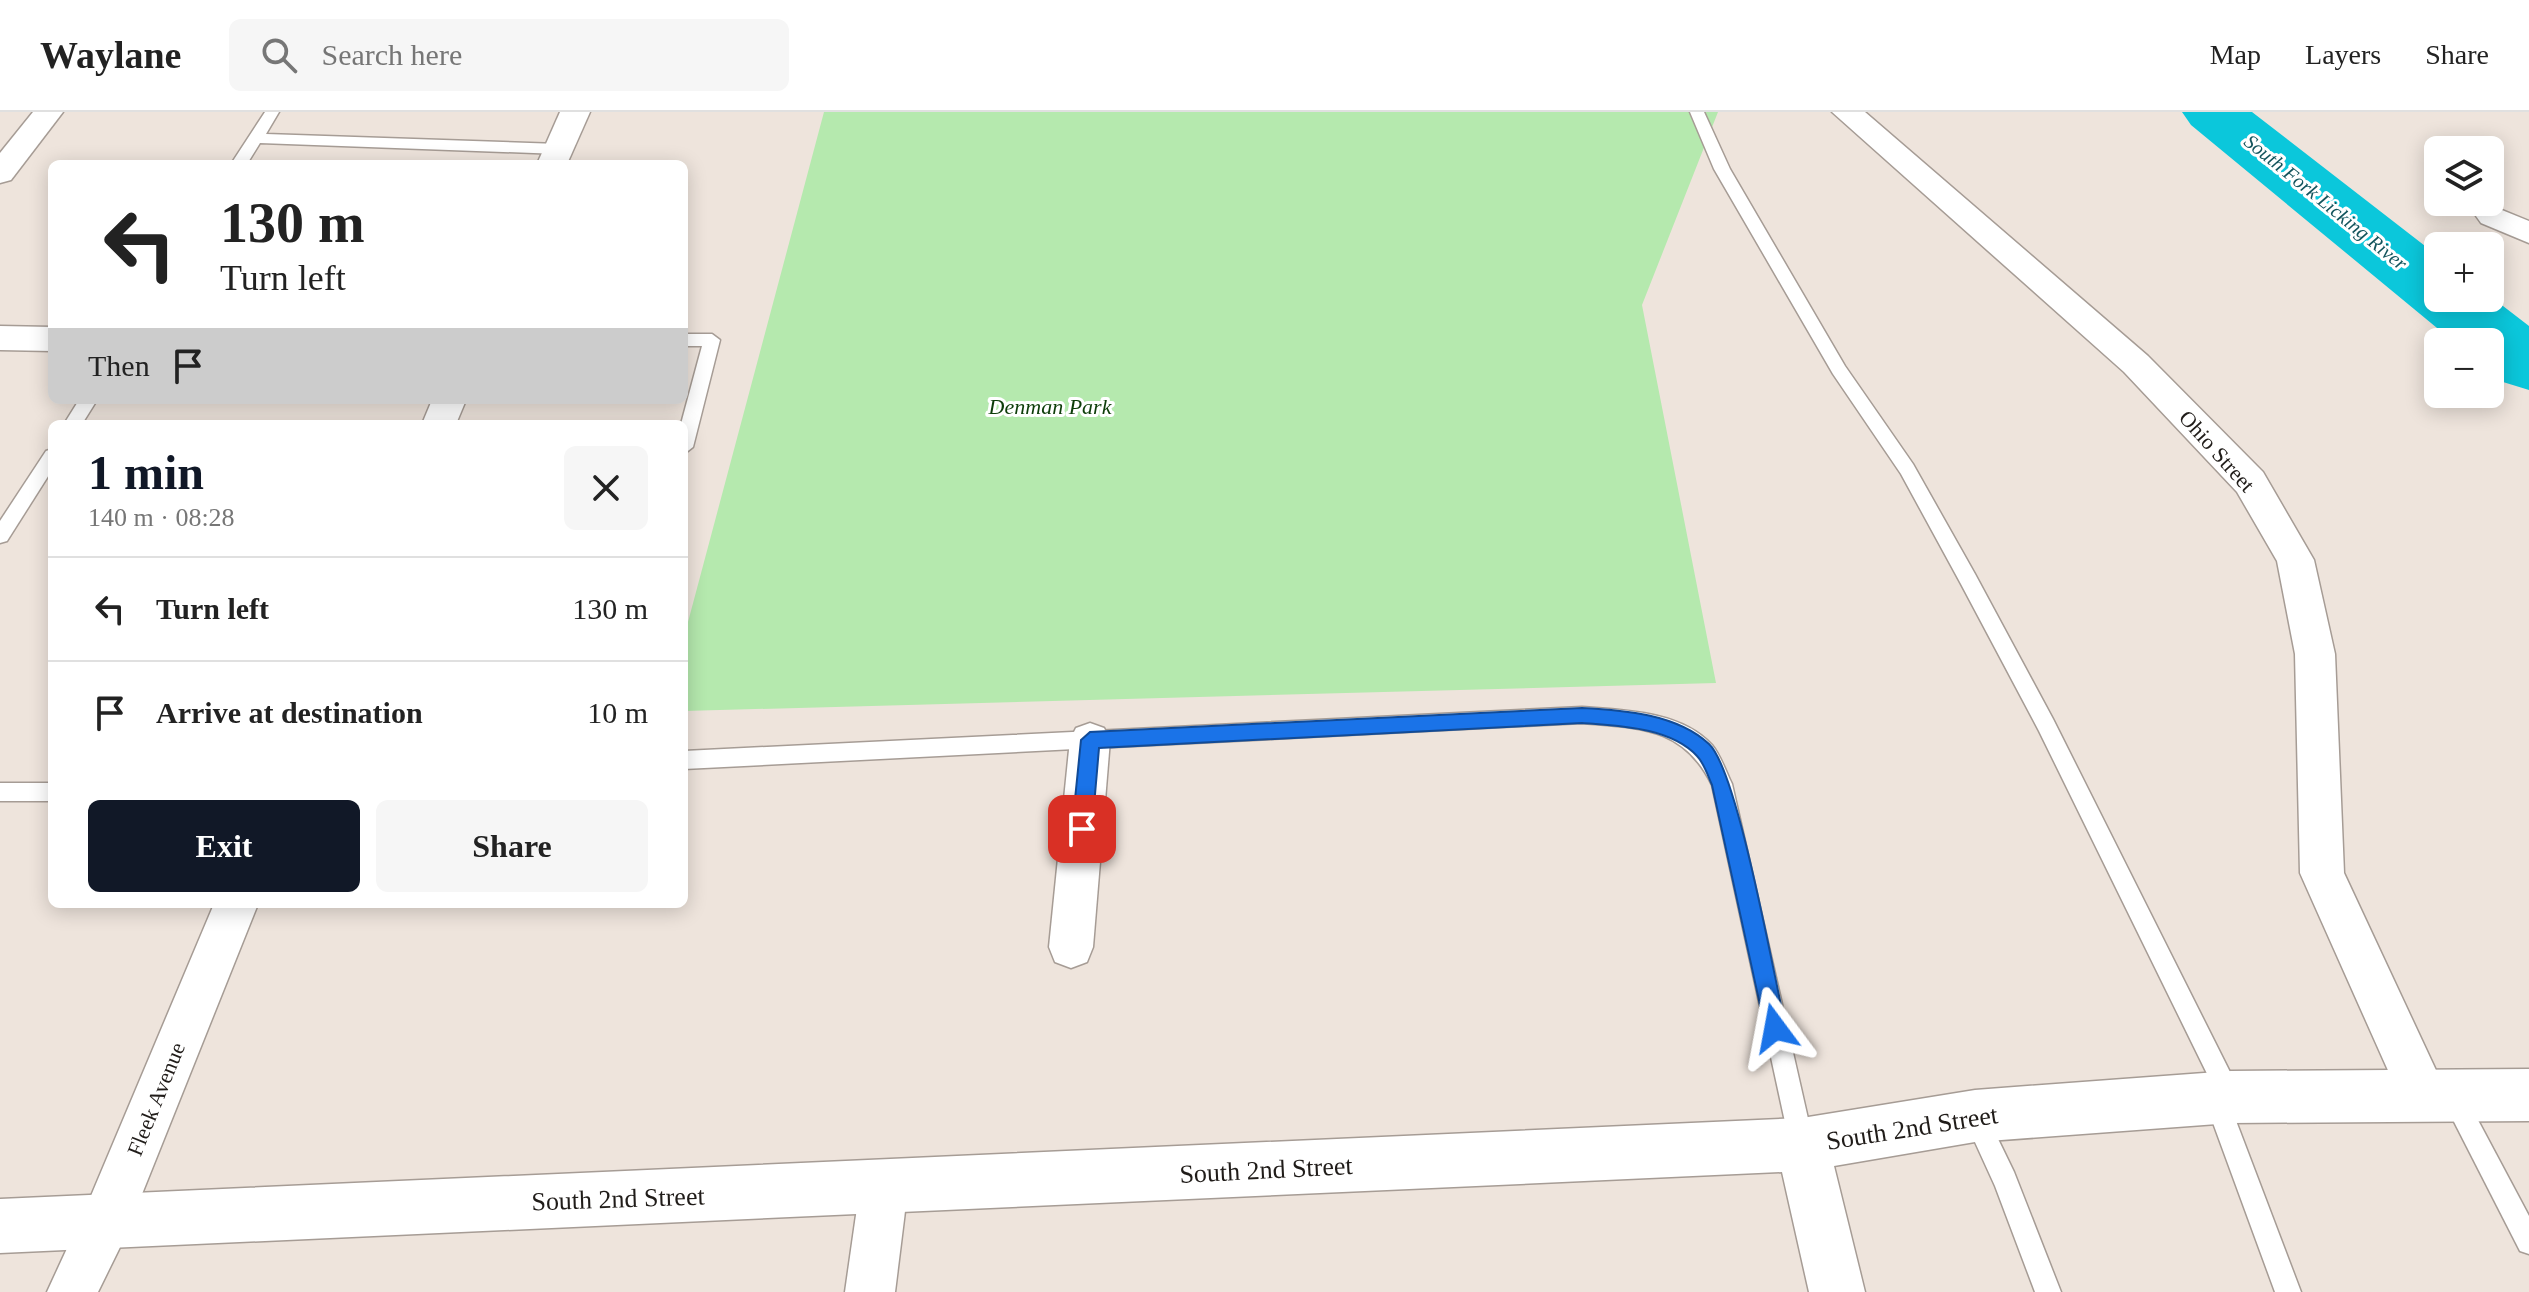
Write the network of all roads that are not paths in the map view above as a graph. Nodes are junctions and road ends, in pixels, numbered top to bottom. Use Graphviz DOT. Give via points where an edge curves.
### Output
graph roads {
  1 [pos="48,112"];
  2 [pos="272,112"];
  3 [pos="575,112"];
  4 [pos="1697,112"];
  5 [pos="1847,112"];
  6 [pos="255,138"];
  7 [pos="556,156"];
  8 [pos="241,160"];
  9 [pos="0,173"];
  10 [pos="2492,216"];
  11 [pos="2529,233"];
  12 [pos="0,338"];
  13 [pos="48,339"];
  14 [pos="688,340"];
  15 [pos="688,432"];
  16 [pos="48,462"];
  17 [pos="0,536"];
  18 [pos="1090,740"];
  19 [pos="688,760"];
  20 [pos="0,792"];
  21 [pos="48,792"];
  22 [pos="234,908"];
  23 [pos="1071,947"];
  24 [pos="2529,1095"];
  25 [pos="2439,1096"];
  26 [pos="2223,1098"];
  27 [pos="1975,1116"];
  28 [pos="1802,1145"];
  29 [pos="884,1187"];
  30 [pos="106,1221"];
  31 [pos="0,1226"];
  32 [pos="2529,1242"];
  33 [pos="72,1292"];
  34 [pos="870,1292"];
  35 [pos="1837,1292"];
  36 [pos="2048,1292"];
  37 [pos="2288,1292"];
  1 -- 9 [label="street"];
  2 -- 6 [label="lane"];
  3 -- 7 [label="street"];
  4 -- 26 [label="lane" via="1722,169 1839,370 1907,469 2046,725"];
  5 -- 25 [label="street, Ohio Street" via="2136,364 2250,482 2295,560 2315,654 2322,873"];
  6 -- 7 [label="lane"];
  6 -- 8 [label="lane"];
  10 -- 11 [label="street"];
  12 -- 13 [label="street"];
  14 -- 15 [label="lane" via="712,340"];
  16 -- 17 [label="lane"];
  18 -- 19 [label="lane"];
  18 -- 23 [label="street"];
  18 -- 28 [label="lane" via="1582,715 1675,731 1705,751 1722,784"];
  20 -- 21 [label="lane"];
  22 -- 30 [label="street, Fleek Avenue"];
  24 -- 25 [label="street, South 2nd Street"];
  25 -- 26 [label="street, South 2nd Street"];
  25 -- 32 [label="lane"];
  26 -- 27 [label="street, South 2nd Street"];
  26 -- 37 [label="lane"];
  27 -- 28 [label="street, South 2nd Street"];
  27 -- 36 [label="lane"];
  28 -- 29 [label="street, South 2nd Street"];
  28 -- 35 [label="street"];
  29 -- 30 [label="street, South 2nd Street"];
  29 -- 34 [label="street"];
  30 -- 31 [label="street, South 2nd Street"];
  30 -- 33 [label="street, Fleek Avenue"];
}
